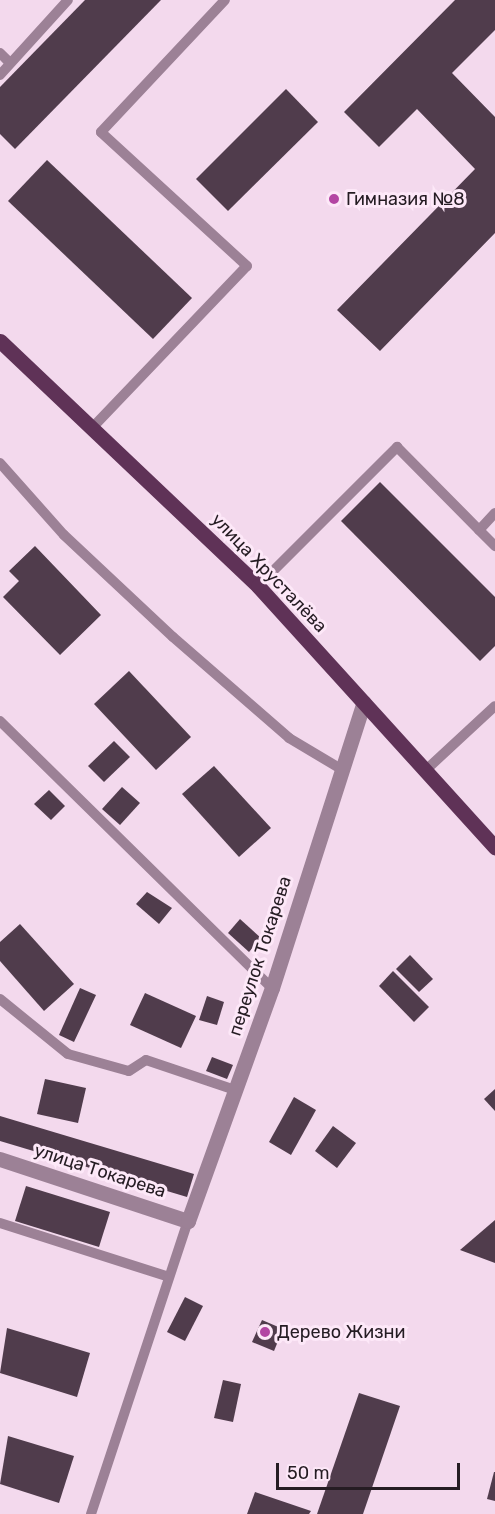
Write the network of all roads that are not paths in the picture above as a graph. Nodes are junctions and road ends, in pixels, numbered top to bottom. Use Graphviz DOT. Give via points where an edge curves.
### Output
graph roads {
  1 [pos="68,0"];
  2 [pos="225,0"];
  3 [pos="0,53"];
  4 [pos="10,63"];
  5 [pos="0,75"];
  6 [pos="0,341"];
  7 [pos="92,428"];
  8 [pos="0,463"];
  9 [pos="495,513"];
  10 [pos="479,530"];
  11 [pos="495,546"];
  12 [pos="258,586"];
  13 [pos="364,702"];
  14 [pos="495,706"];
  15 [pos="0,721"];
  16 [pos="428,768"];
  17 [pos="341,769"];
  18 [pos="495,847"];
  19 [pos="272,988"];
  20 [pos="0,999"];
  21 [pos="235,1090"];
  22 [pos="0,1159"];
  23 [pos="188,1221"];
  24 [pos="0,1222"];
  25 [pos="169,1277"];
  26 [pos="91,1514"];
  1 -- 4 [label="lane"];
  2 -- 7 [label="lane" via="101,132 247,266"];
  3 -- 4 [label="lane"];
  4 -- 5 [label="lane"];
  6 -- 7 [label="main road, улица Хрусталёва"];
  7 -- 12 [label="main road, улица Хрусталёва"];
  8 -- 17 [label="lane" via="64,535 173,637 289,738"];
  9 -- 10 [label="lane"];
  10 -- 11 [label="lane"];
  10 -- 12 [label="lane" via="397,447"];
  12 -- 13 [label="main road, улица Хрусталёва"];
  13 -- 16 [label="main road, улица Хрусталёва"];
  13 -- 17 [label="street, переулок Токарева"];
  14 -- 16 [label="lane"];
  15 -- 19 [label="lane"];
  16 -- 18 [label="main road, улица Хрусталёва"];
  17 -- 19 [label="street, переулок Токарева"];
  19 -- 21 [label="street, переулок Токарева"];
  20 -- 21 [label="lane" via="68,1054 129,1071 146,1060"];
  21 -- 23 [label="street, переулок Токарева"];
  22 -- 23 [label="street, улица Токарева"];
  23 -- 25 [label="lane"];
  24 -- 25 [label="lane"];
  25 -- 26 [label="lane"];
}
